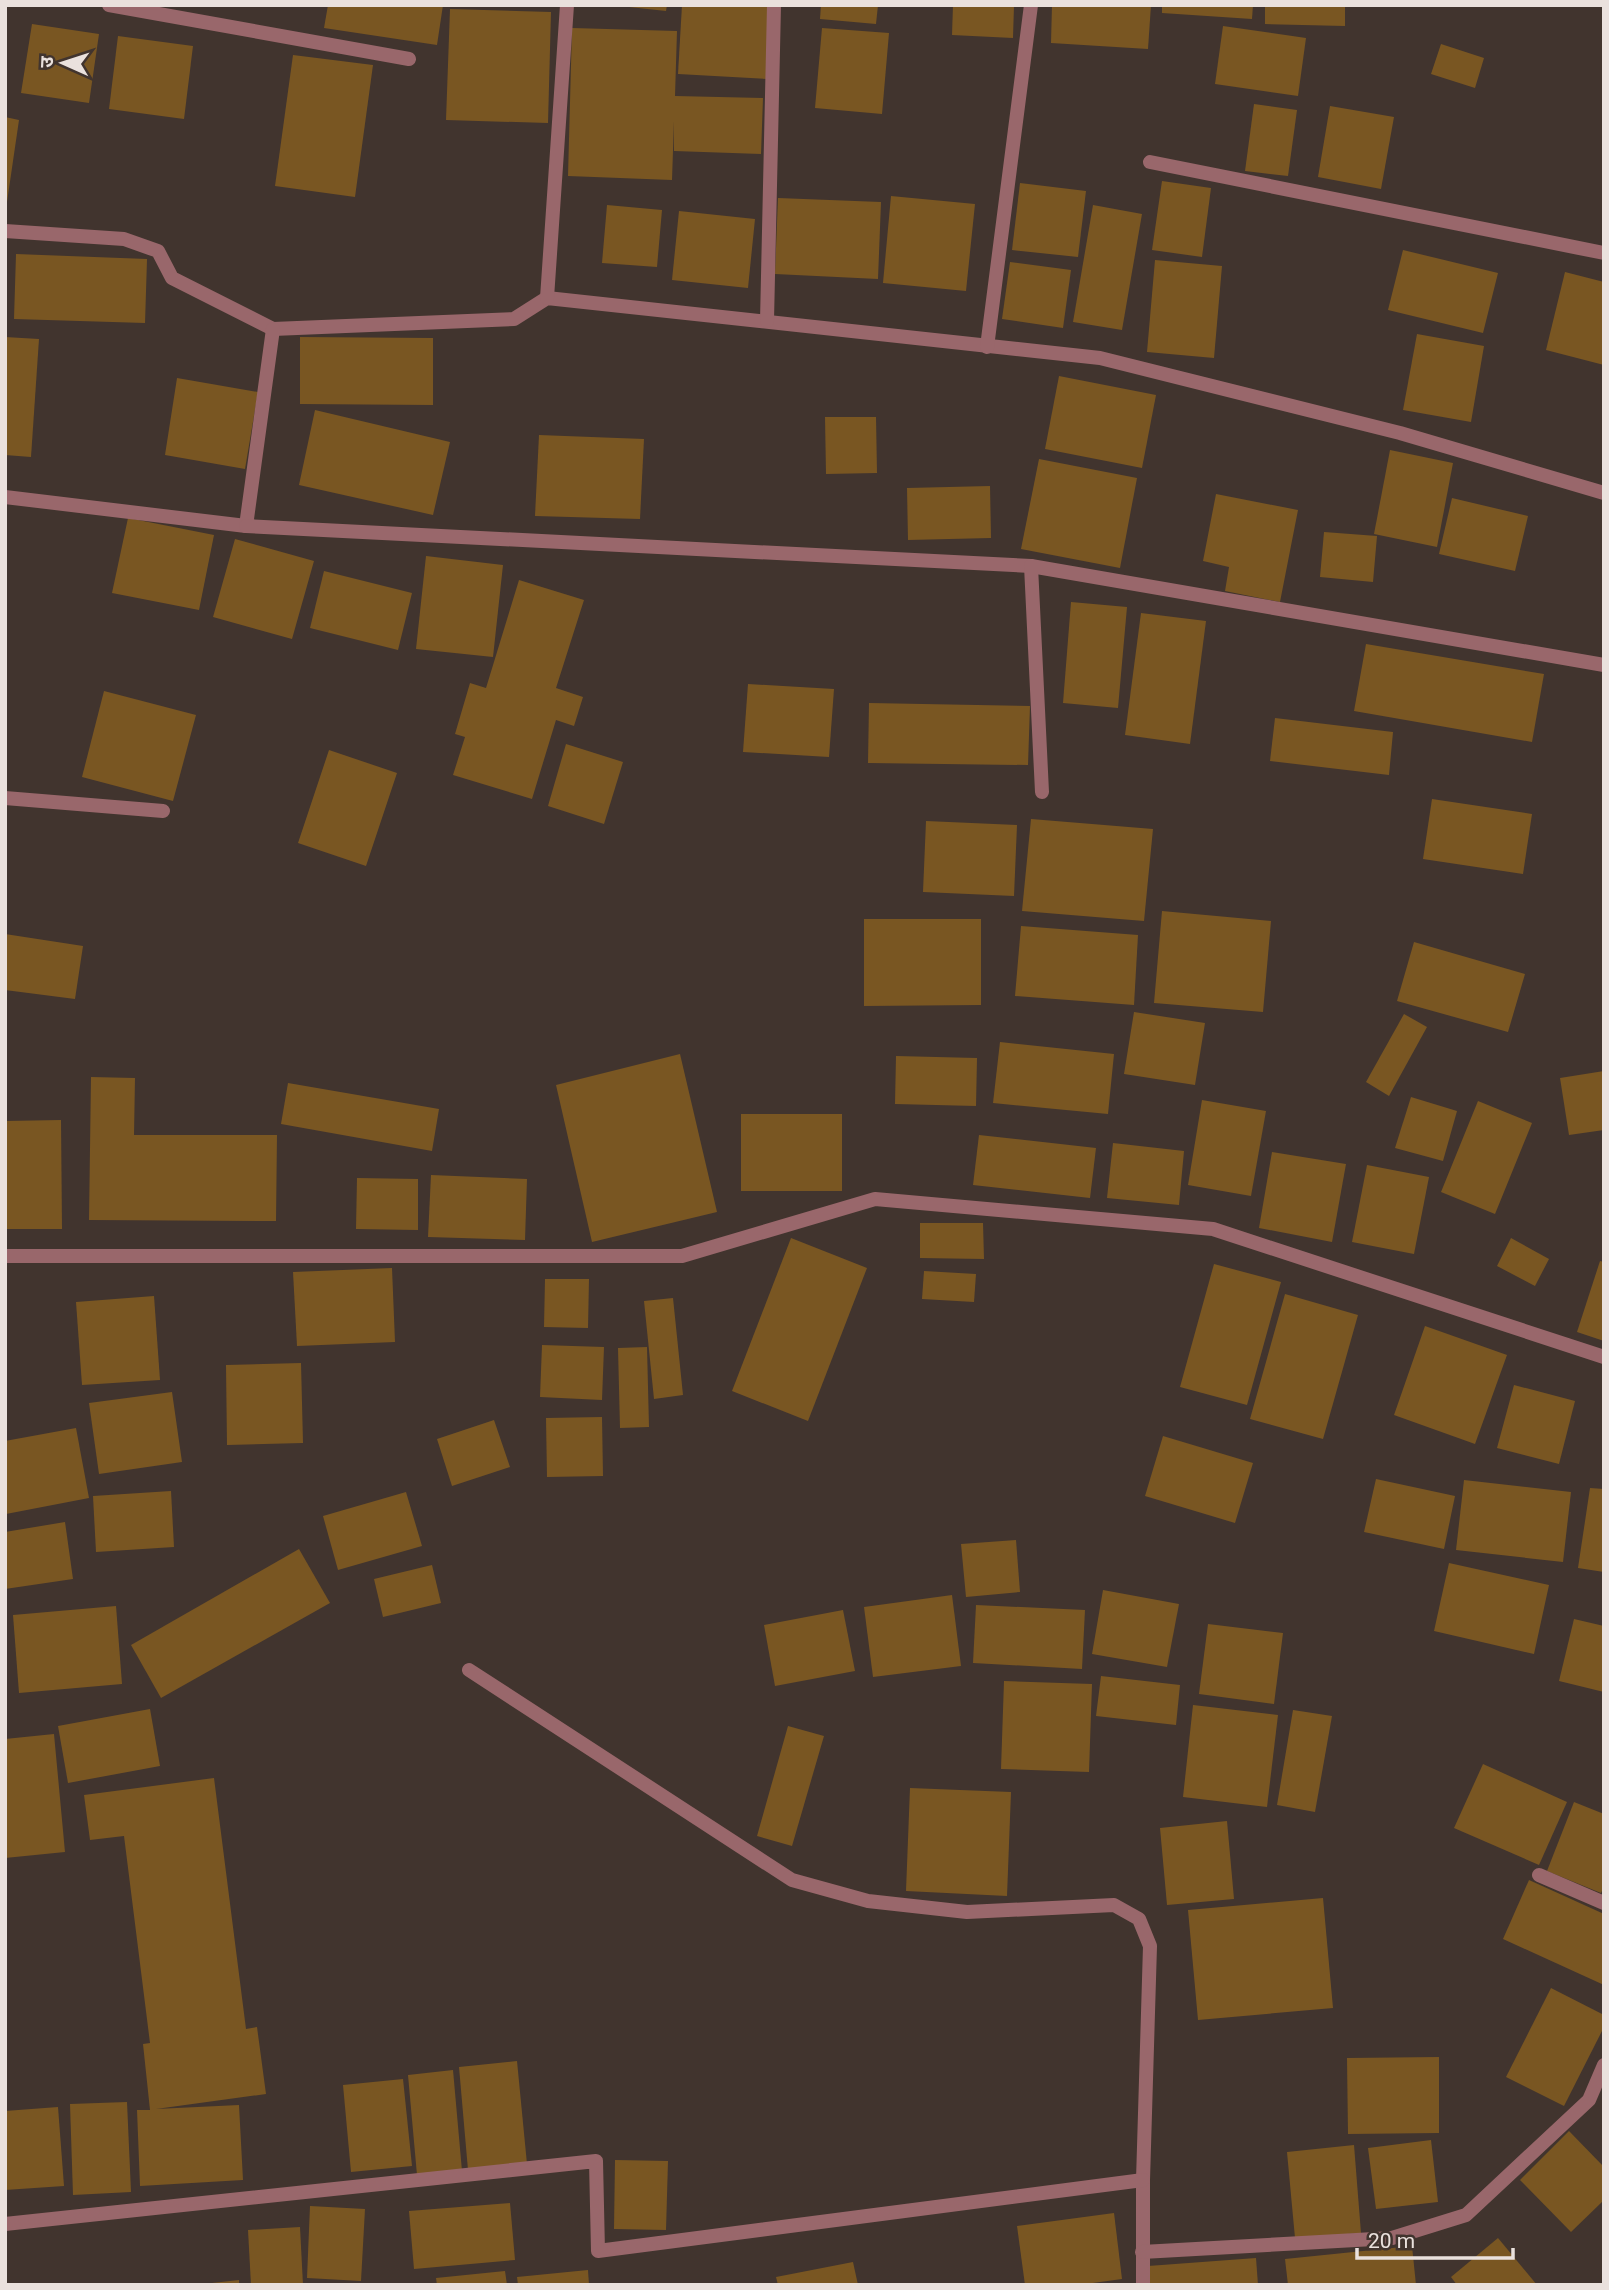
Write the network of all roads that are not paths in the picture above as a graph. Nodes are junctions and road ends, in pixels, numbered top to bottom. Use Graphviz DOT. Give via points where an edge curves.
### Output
graph roads {
  1 [pos="110,5"];
  2 [pos="567,5"];
  3 [pos="774,5"];
  4 [pos="1031,5"];
  5 [pos="409,59"];
  6 [pos="1150,162"];
  7 [pos="5,231"];
  8 [pos="1604,253"];
  9 [pos="547,298"];
  10 [pos="766,321"];
  11 [pos="273,329"];
  12 [pos="987,347"];
  13 [pos="1604,493"];
  14 [pos="5,497"];
  15 [pos="246,526"];
  16 [pos="1031,566"];
  17 [pos="1604,665"];
  18 [pos="1042,792"];
  19 [pos="5,798"];
  20 [pos="163,811"];
  21 [pos="5,1256"];
  22 [pos="1604,1357"];
  23 [pos="469,1670"];
  24 [pos="1539,1875"];
  25 [pos="1604,1903"];
  26 [pos="1604,2065"];
  27 [pos="1143,2180"];
  28 [pos="5,2224"];
  29 [pos="1142,2252"];
  30 [pos="1143,2285"];
  1 -- 5 [label="street"];
  2 -- 9 [label="street"];
  3 -- 10 [label="street"];
  4 -- 12 [label="street"];
  6 -- 8 [label="street"];
  7 -- 11 [label="street" via="124,239 158,250 172,278"];
  9 -- 10 [label="street"];
  9 -- 11 [label="street" via="514,320"];
  10 -- 12 [label="street"];
  11 -- 15 [label="street"];
  12 -- 13 [label="street" via="1100,358 1400,433"];
  14 -- 15 [label="street"];
  15 -- 16 [label="street"];
  16 -- 17 [label="street"];
  16 -- 18 [label="street"];
  19 -- 20 [label="street"];
  21 -- 22 [label="street" via="682,1256 875,1199 1213,1229"];
  23 -- 27 [label="street" via="792,1880 868,1900 967,1912 1114,1905 1139,1919 1150,1946"];
  24 -- 25 [label="street"];
  26 -- 29 [label="street" via="1588,2100 1466,2215 1392,2238"];
  27 -- 28 [label="street" via="598,2251 596,2161"];
  27 -- 29 [label="street"];
  29 -- 30 [label="street"];
}
